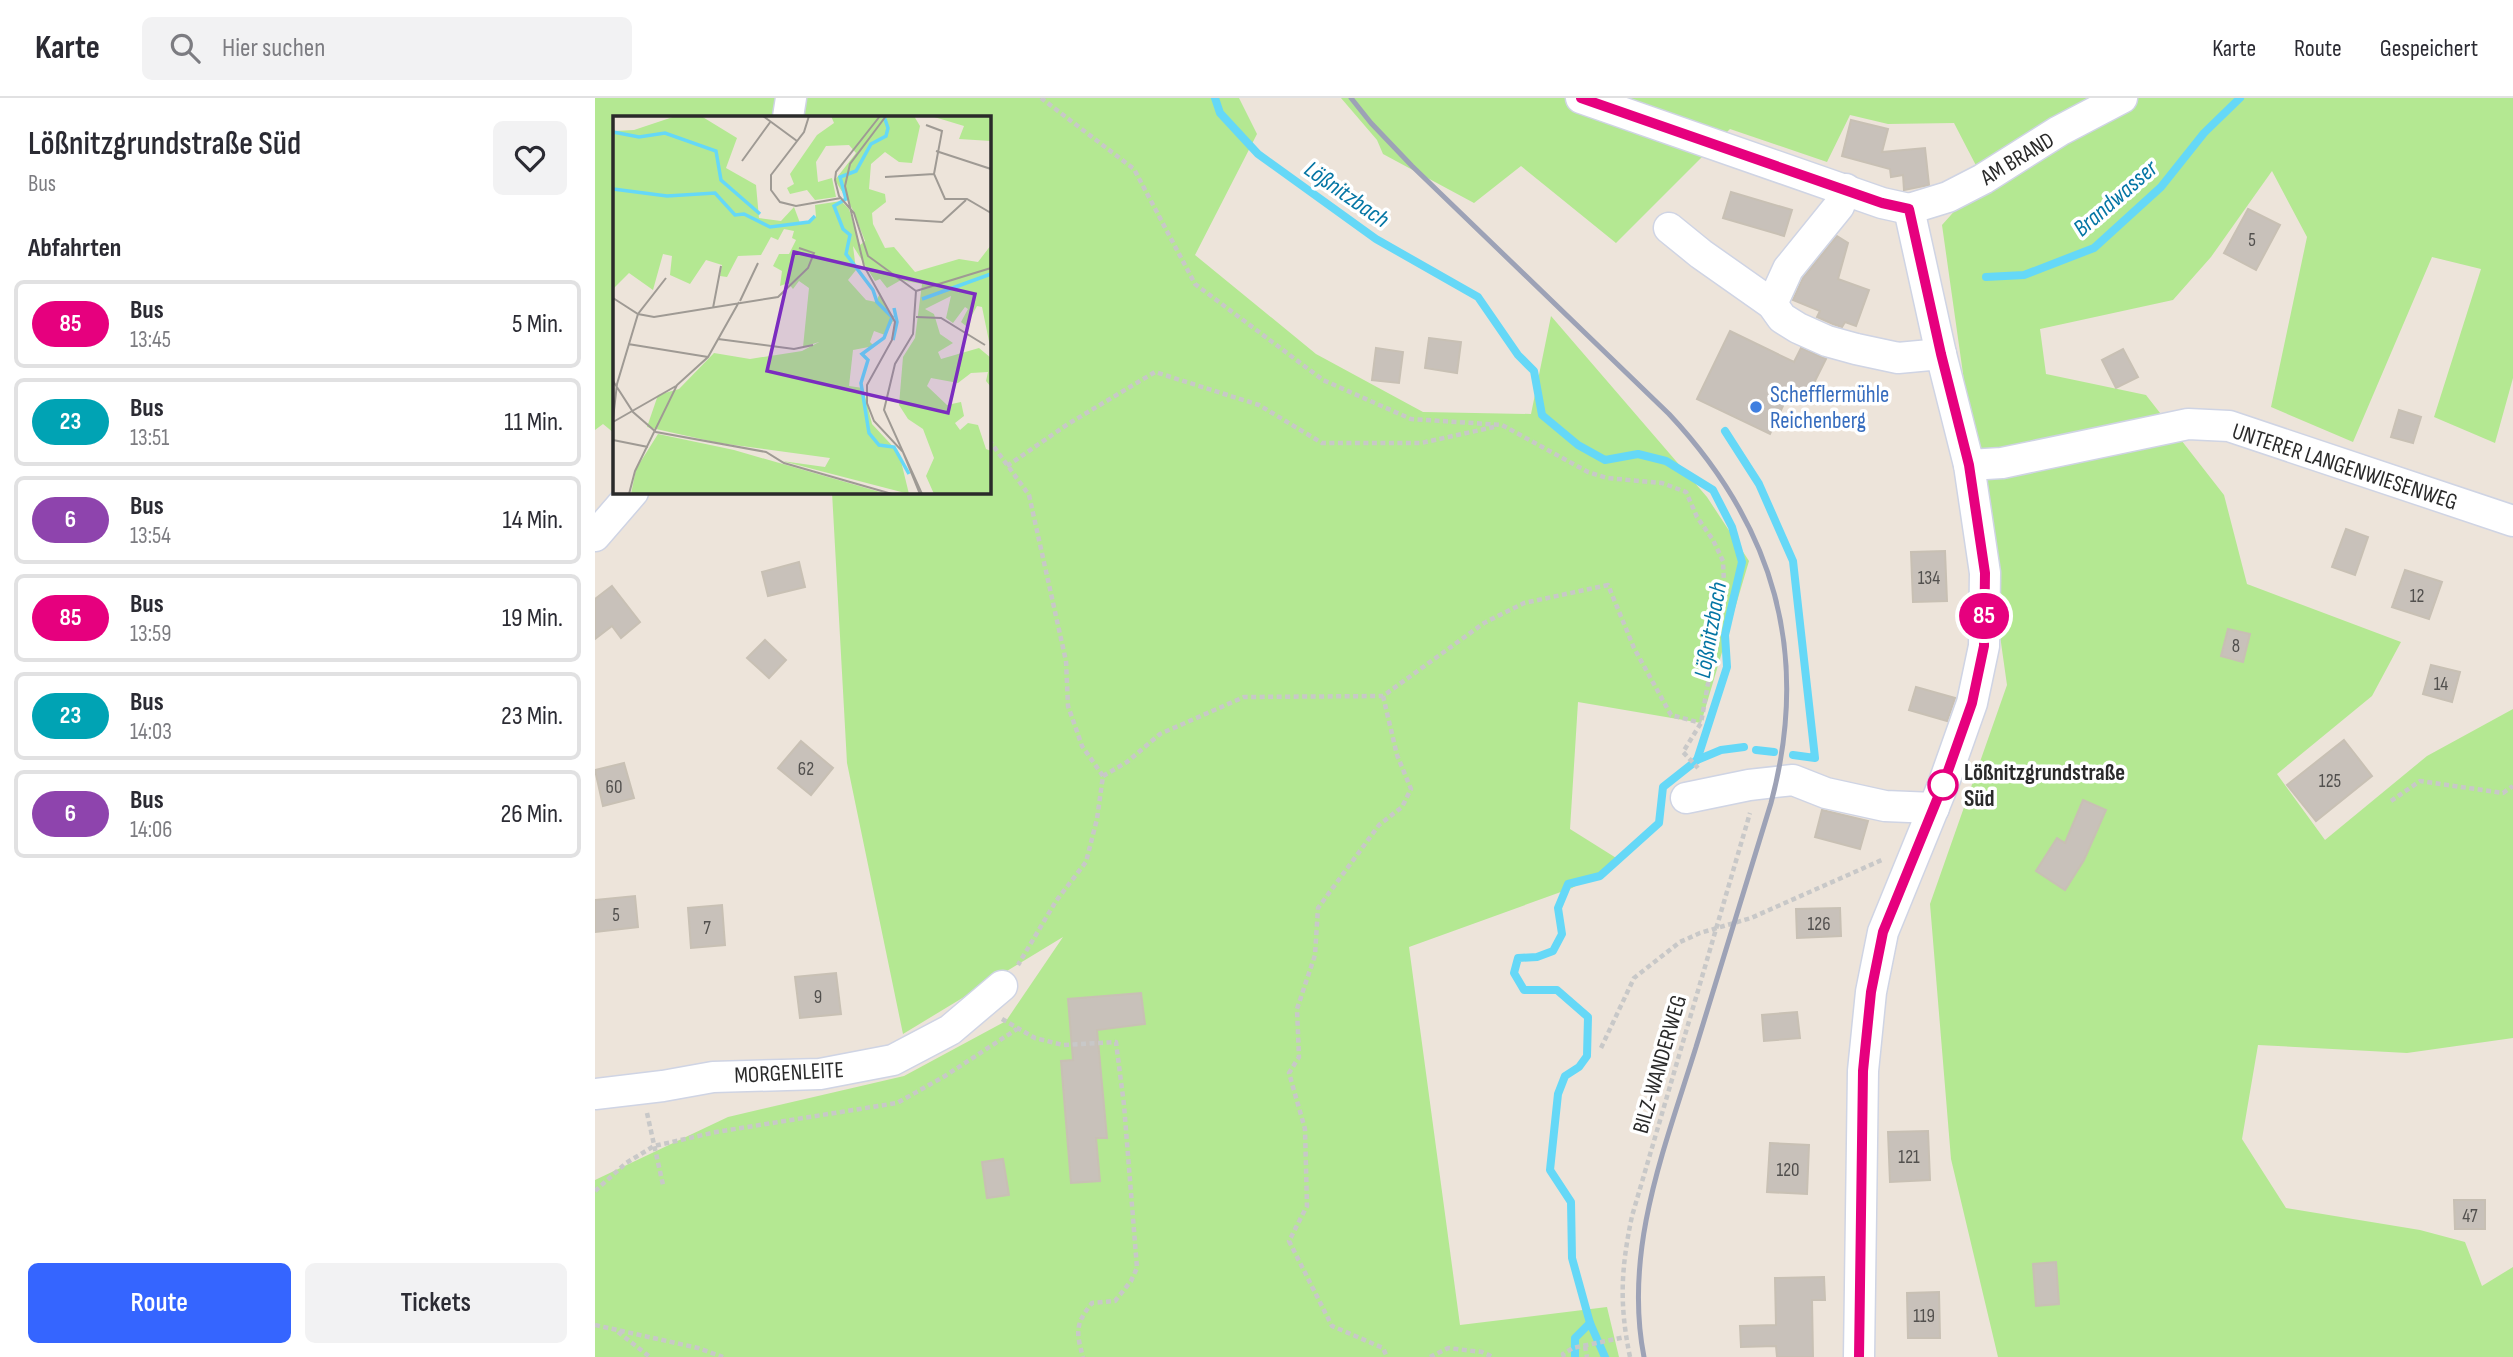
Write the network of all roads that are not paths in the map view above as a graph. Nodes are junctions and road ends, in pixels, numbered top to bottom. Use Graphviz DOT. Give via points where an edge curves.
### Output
graph roads {
  1 [pos="791,98"];
  2 [pos="1581,98"];
  3 [pos="2122,98"];
  4 [pos="788,116"];
  5 [pos="1846,189"];
  6 [pos="1909,209"];
  7 [pos="1669,228"];
  8 [pos="1772,304"];
  9 [pos="1941,354"];
  10 [pos="1969,465"];
  11 [pos="631,494"];
  12 [pos="2513,521"];
  13 [pos="595,536"];
  14 [pos="1686,799"];
  15 [pos="1934,808"];
  16 [pos="1002,986"];
  17 [pos="595,1094"];
  18 [pos="1859,1357"];
  1 -- 4 [label="street"];
  2 -- 5 [label="street"];
  3 -- 6 [label="street, AM BRAND" via="1983,179 1948,197"];
  5 -- 6 [label="street"];
  5 -- 8 [label="street" via="1839,206 1788,270"];
  6 -- 9 [label="street"];
  7 -- 8 [label="street"];
  8 -- 9 [label="street" via="1782,318 1826,341 1898,358"];
  9 -- 10 [label="street"];
  10 -- 12 [label="street, UNTERER LANGENWIESENWEG" via="2002,463 2188,424 2229,426"];
  10 -- 15 [label="street" via="1985,573 1984,646 1972,703"];
  11 -- 13 [label="street"];
  14 -- 15 [label="street" via="1793,780 1826,793 1885,806"];
  15 -- 18 [label="street" via="1883,932 1871,992 1863,1071"];
  16 -- 17 [label="street, MORGENLEITE" via="950,1030 893,1060 820,1074 713,1077"];
}
